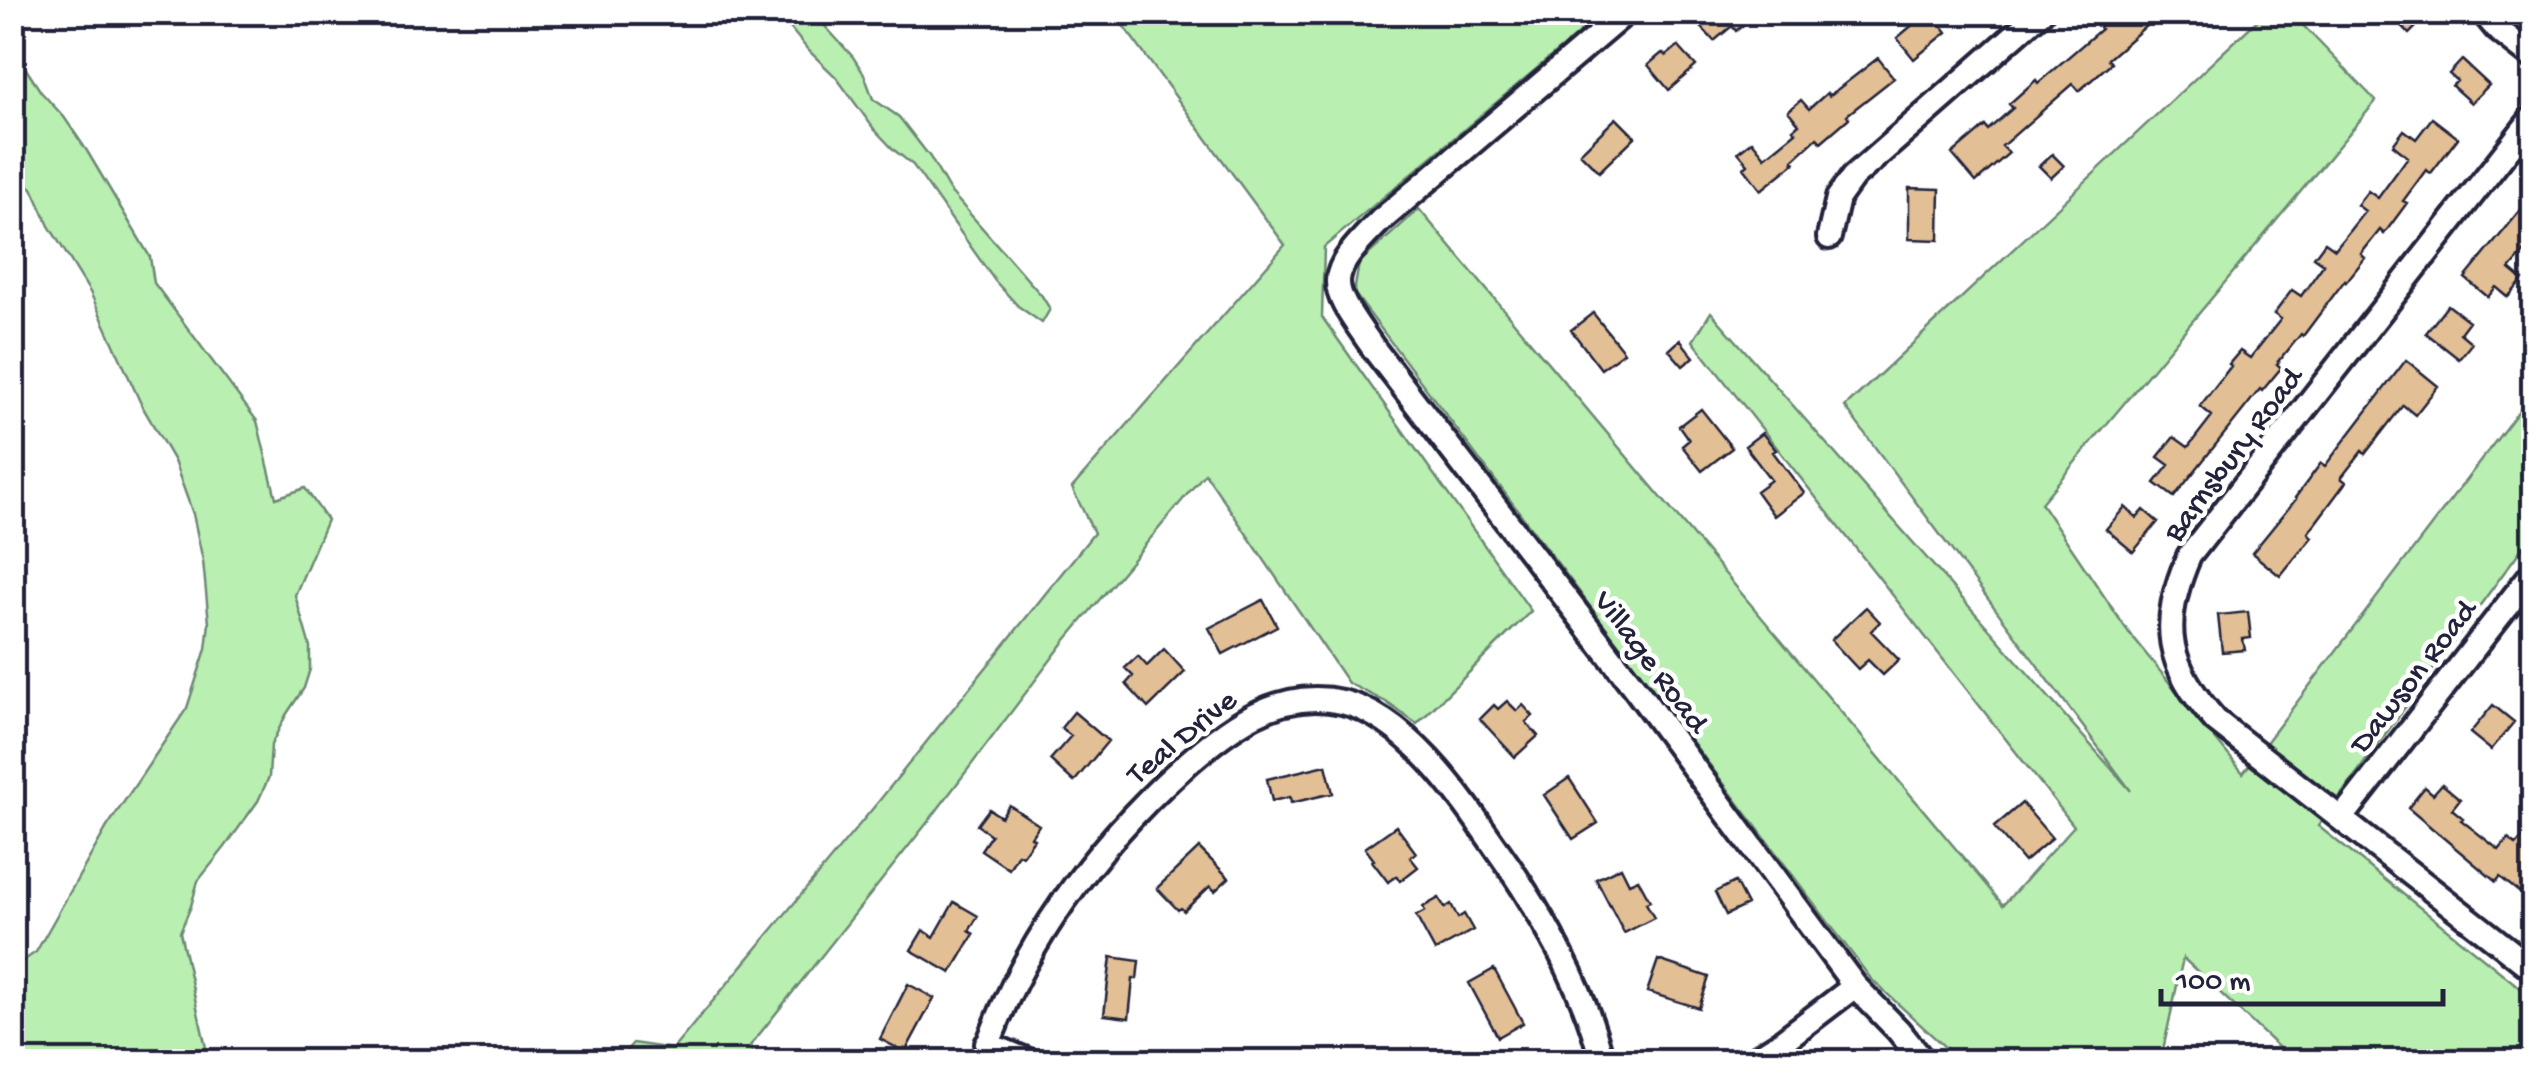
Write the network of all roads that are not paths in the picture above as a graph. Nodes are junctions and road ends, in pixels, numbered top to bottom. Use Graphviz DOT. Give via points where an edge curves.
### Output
graph roads {
  1 [pos="1626,12"];
  2 [pos="2040,12"];
  3 [pos="2484,12"];
  4 [pos="2534,58"];
  5 [pos="2534,116"];
  6 [pos="1829,238"];
  7 [pos="2534,572"];
  8 [pos="2341,819"];
  9 [pos="2534,970"];
  10 [pos="1856,986"];
  11 [pos="985,1053"];
  12 [pos="1032,1062"];
  13 [pos="1602,1062"];
  14 [pos="1750,1062"];
  15 [pos="1924,1062"];
  1 -- 10 [label="street, Village Road" via="1355,244 1338,276 1338,291 1374,349"];
  2 -- 6 [label="street" via="1853,177 1838,198"];
  3 -- 4 [label="street"];
  5 -- 8 [label="street, Barnsbury Road" via="2190,556 2178,582 2172,606 2176,661 2194,696 2216,721"];
  7 -- 8 [label="street, Dawson Road"];
  8 -- 9 [label="street, Barnsbury Road"];
  10 -- 14 [label="street"];
  10 -- 15 [label="street, Village Road"];
  11 -- 12 [label="street"];
  11 -- 13 [label="street, Teal Drive" via="1025,966 1100,852 1204,749 1257,713 1301,699 1346,703 1386,722 1477,820 1541,918"];
}
